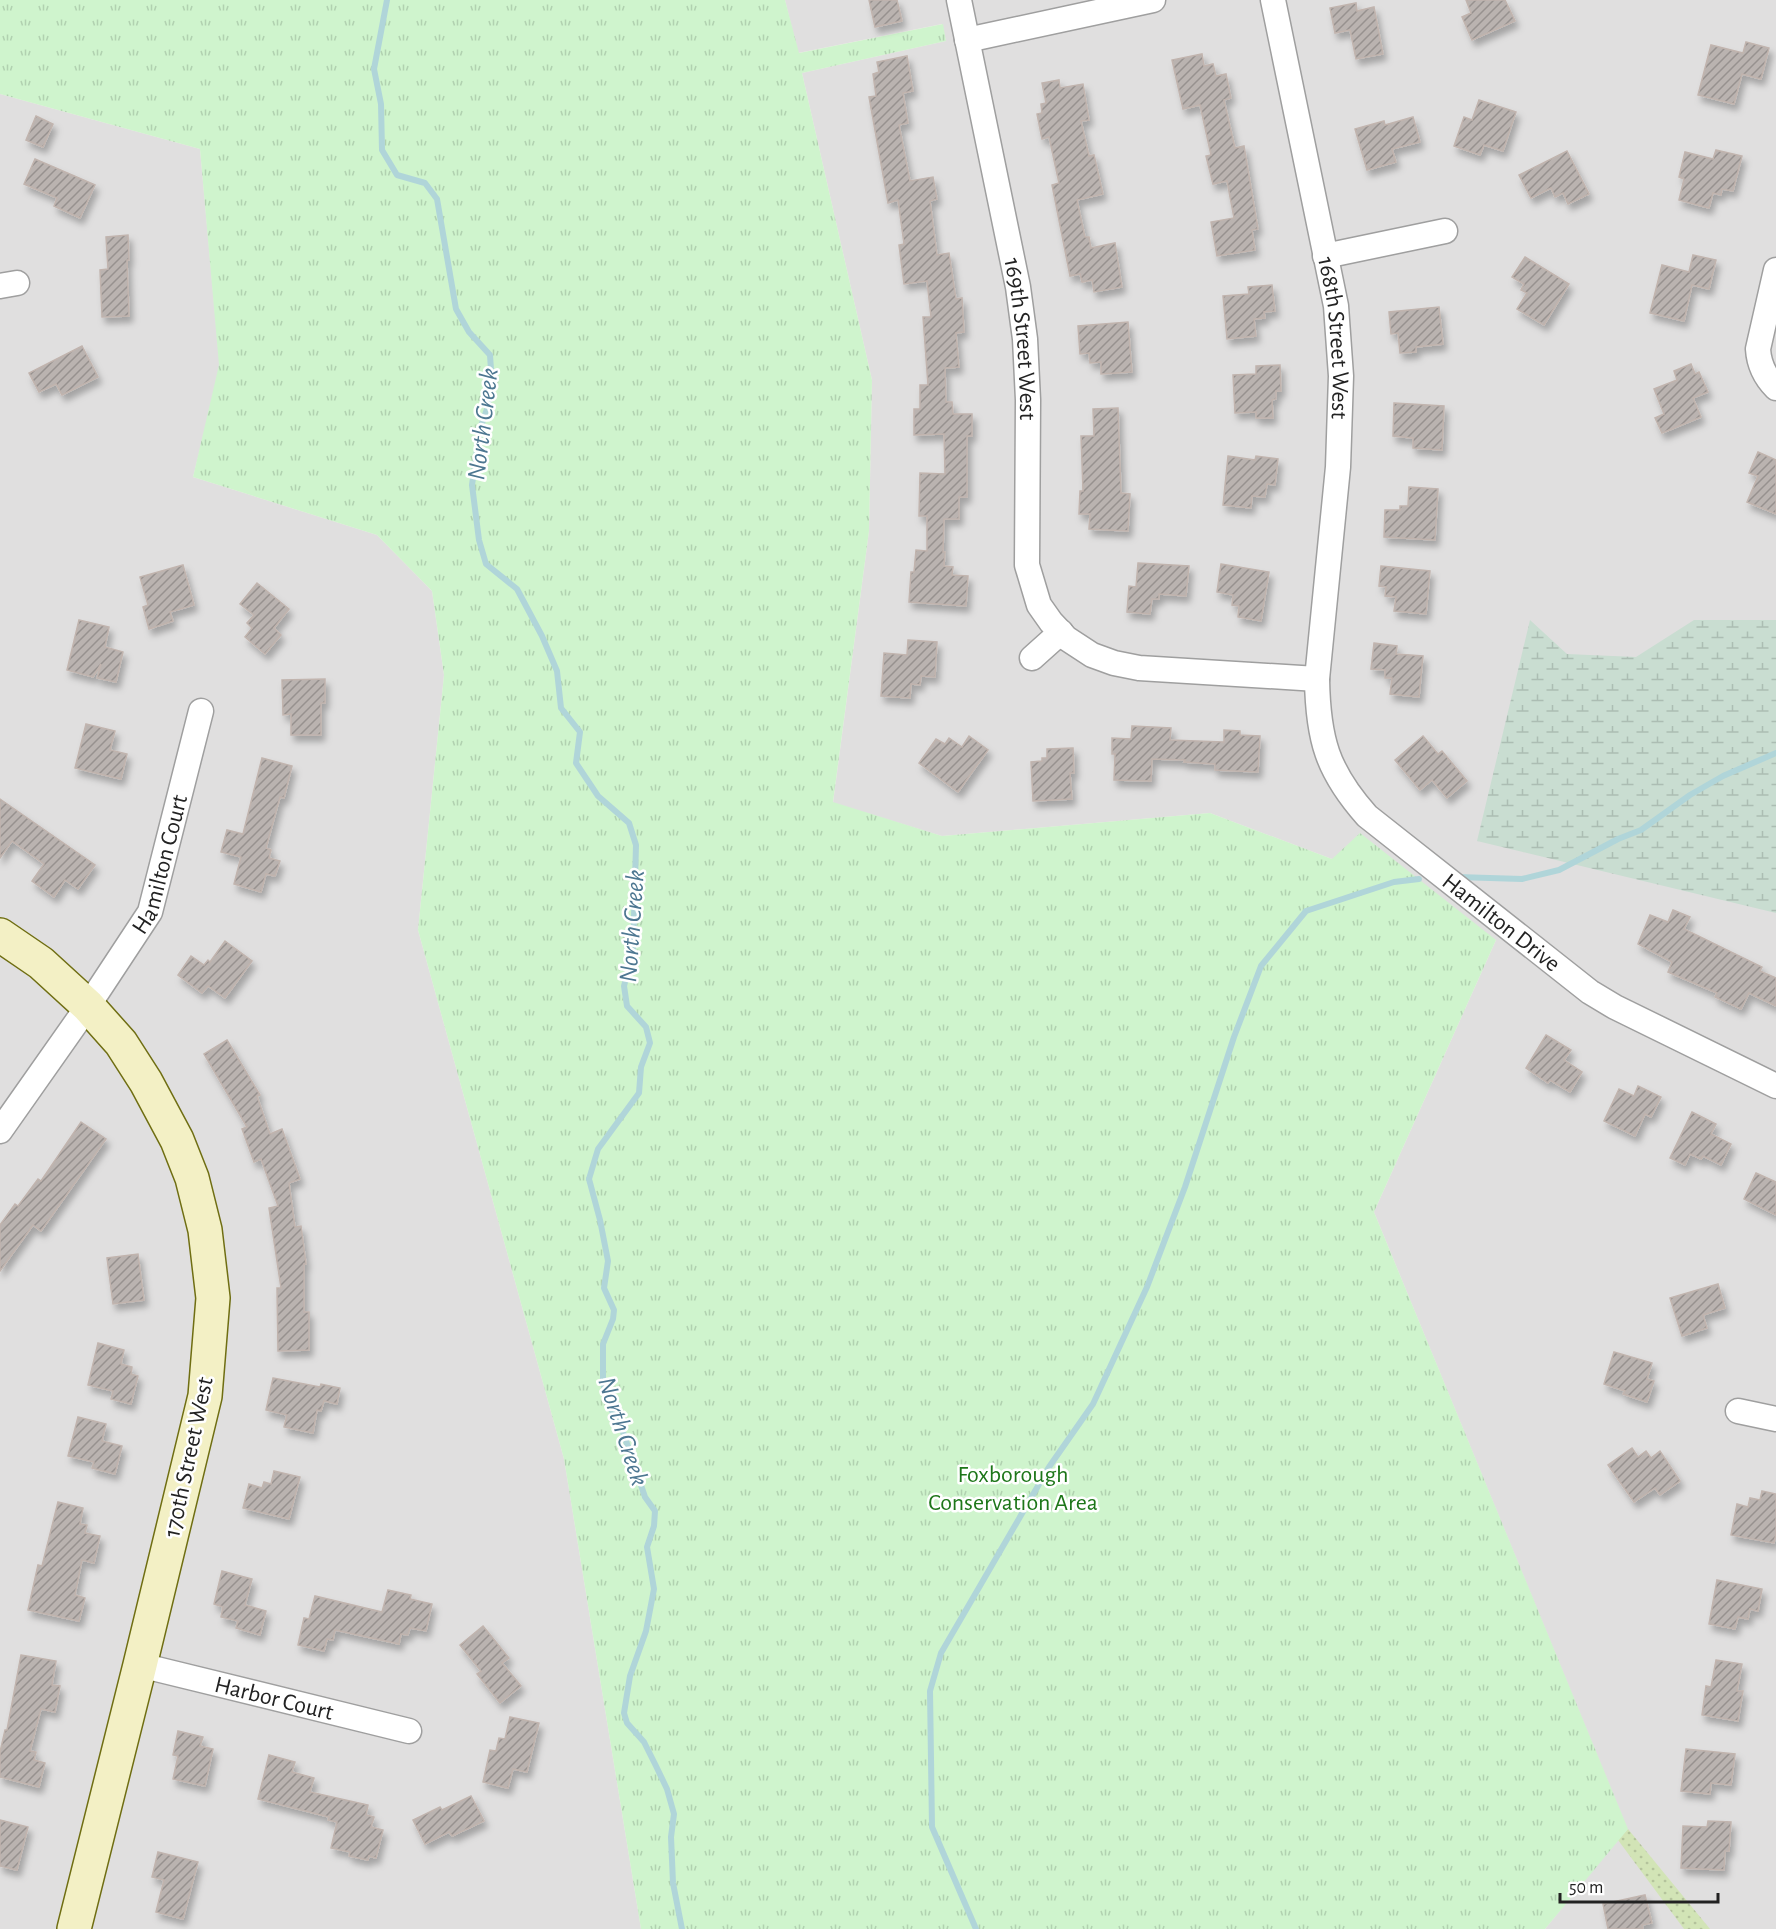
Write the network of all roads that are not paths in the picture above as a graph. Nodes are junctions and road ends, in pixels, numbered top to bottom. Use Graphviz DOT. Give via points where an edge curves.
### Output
graph roads {
  1 [pos="959,0"];
  2 [pos="1153,0"];
  3 [pos="1273,0"];
  4 [pos="967,40"];
  5 [pos="1445,231"];
  6 [pos="1325,256"];
  7 [pos="1776,270"];
  8 [pos="1776,388"];
  9 [pos="1061,632"];
  10 [pos="1032,658"];
  11 [pos="1317,679"];
  12 [pos="201,711"];
  13 [pos="0,935"];
  14 [pos="88,1006"];
  15 [pos="1776,1086"];
  16 [pos="0,1131"];
  17 [pos="1738,1411"];
  18 [pos="1776,1419"];
  19 [pos="140,1665"];
  20 [pos="409,1731"];
  21 [pos="74,1929"];
  1 -- 4 [label="street, 169th Street West"];
  2 -- 4 [label="street"];
  3 -- 6 [label="street, 168th Street West"];
  4 -- 9 [label="street, 169th Street West" via="1018,287 1025,339 1027,565 1039,605"];
  5 -- 6 [label="street"];
  6 -- 11 [label="street, 168th Street West" via="1336,306 1341,419"];
  7 -- 8 [label="street" via="1758,359"];
  9 -- 10 [label="street"];
  9 -- 11 [label="street, 169th Street West" via="1092,655 1122,665"];
  11 -- 15 [label="street, Hamilton Drive" via="1317,710 1328,759 1339,781 1367,816 1590,992"];
  12 -- 14 [label="street, Hamilton Court" via="150,912"];
  13 -- 14 [label="street, 170th Street West" via="41,963"];
  14 -- 16 [label="street"];
  14 -- 19 [label="street, 170th Street West" via="121,1043 177,1140 192,1178 205,1230 213,1298 205,1395"];
  17 -- 18 [label="street"];
  19 -- 20 [label="street, Harbor Court"];
  19 -- 21 [label="street, 170th Street West"];
}
